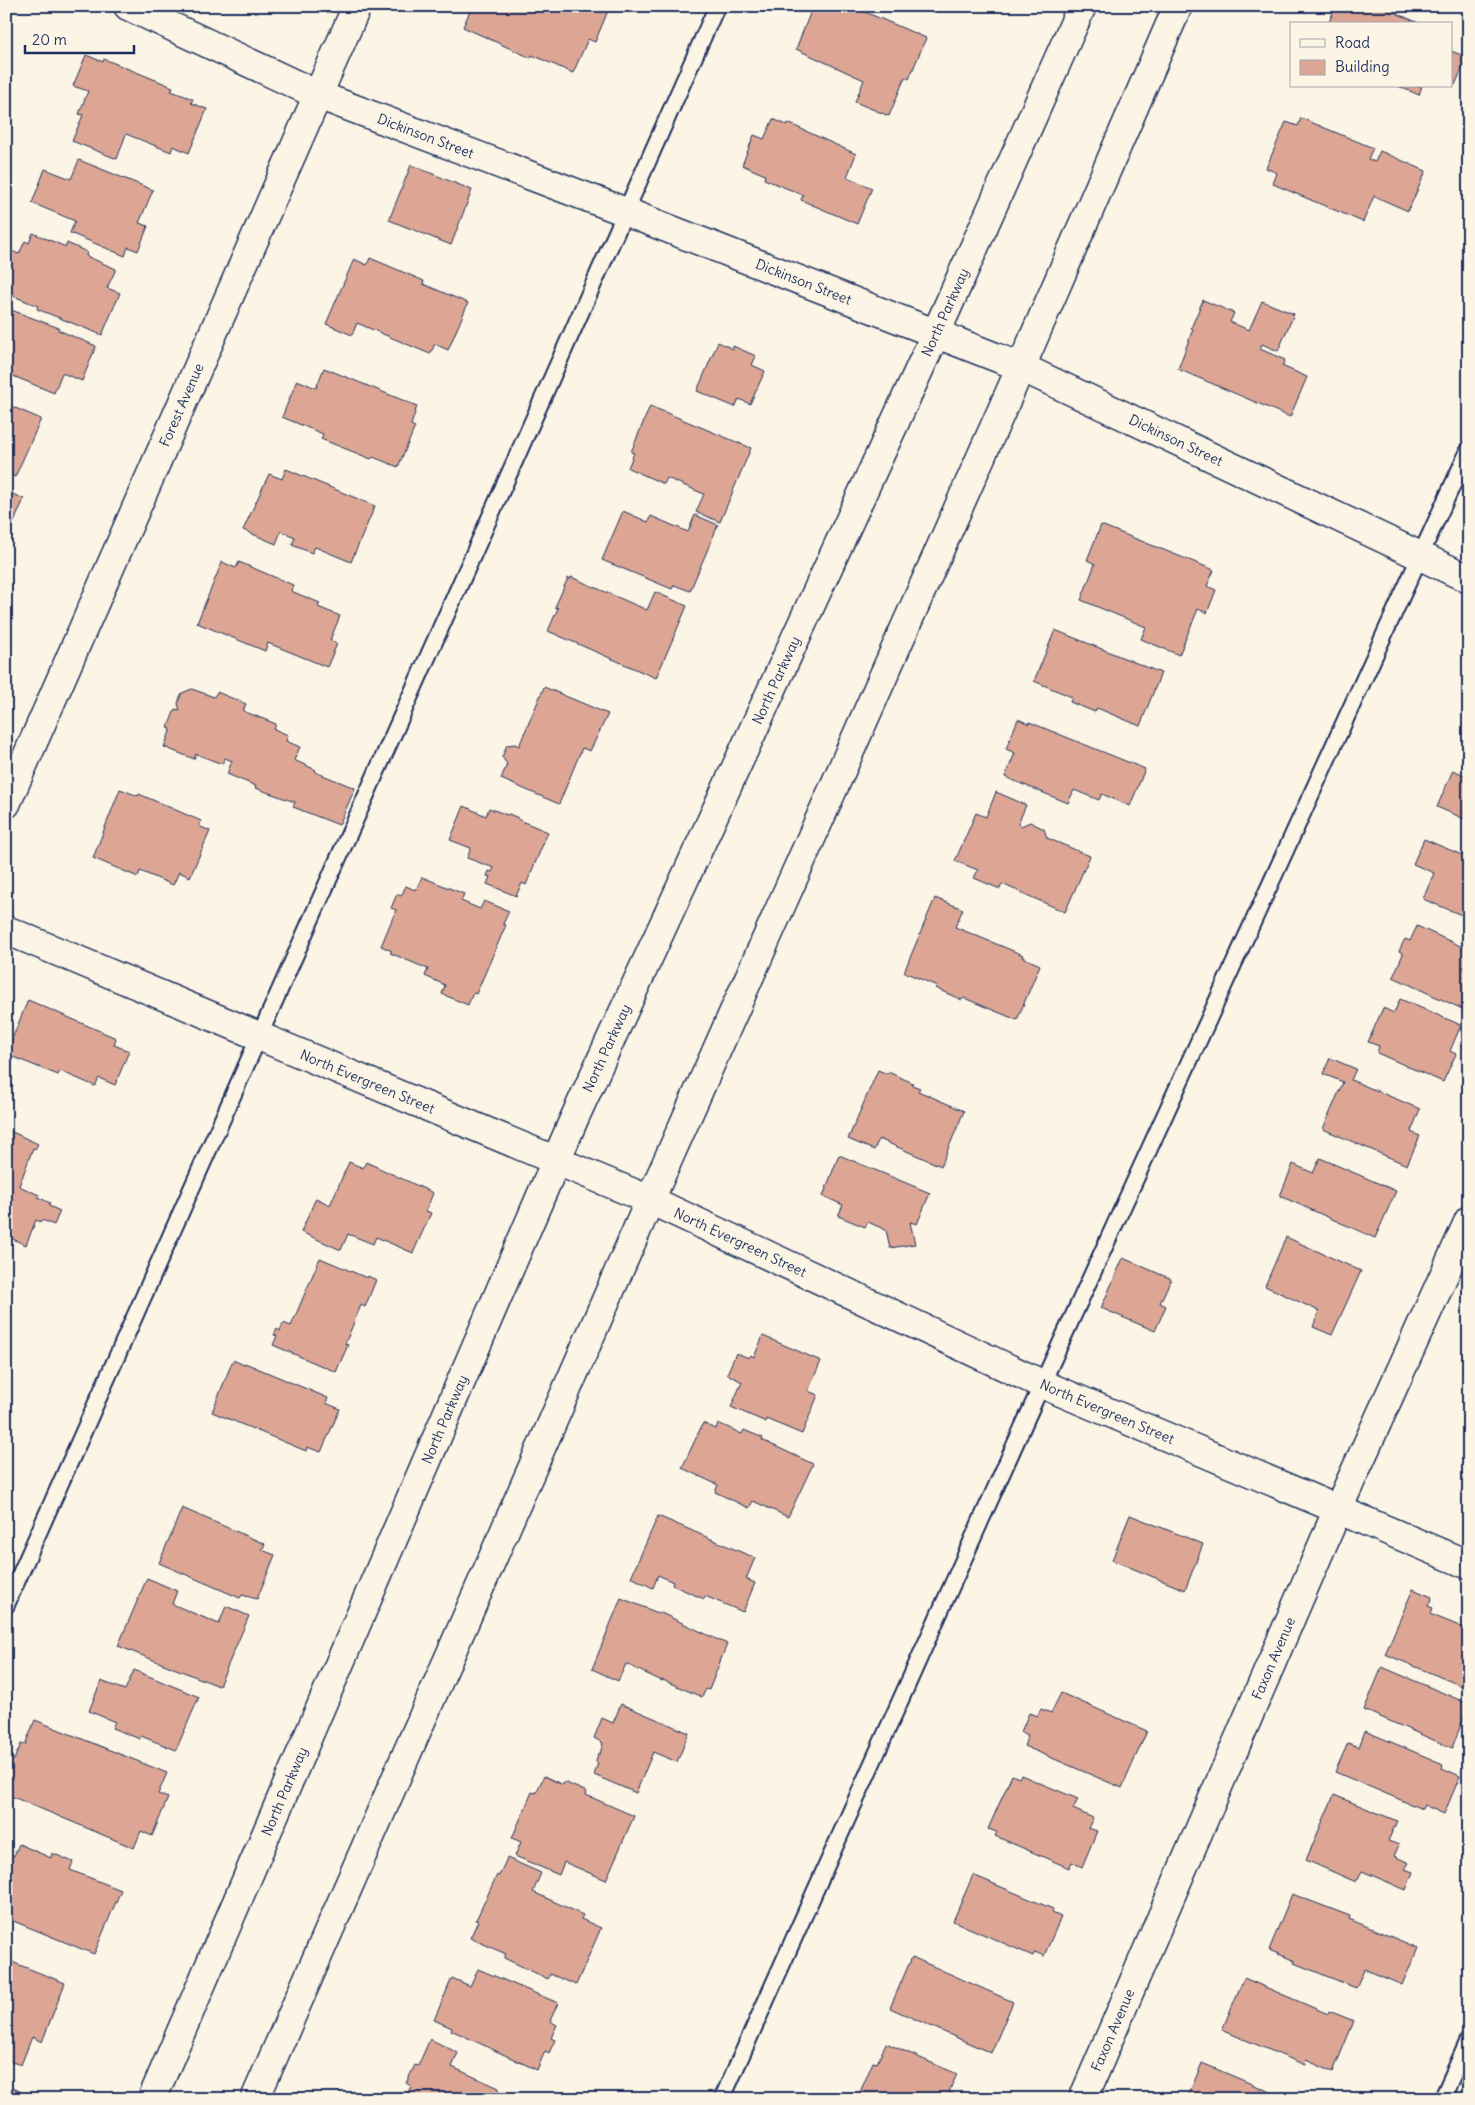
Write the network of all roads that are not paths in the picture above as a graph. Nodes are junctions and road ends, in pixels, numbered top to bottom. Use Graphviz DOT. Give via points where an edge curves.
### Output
graph roads {
  1 [pos="128,6"];
  2 [pos="357,6"];
  3 [pos="717,6"];
  4 [pos="1082,6"];
  5 [pos="1178,6"];
  6 [pos="318,95"];
  7 [pos="626,212"];
  8 [pos="936,333"];
  9 [pos="1021,366"];
  10 [pos="1469,449"];
  11 [pos="1421,556"];
  12 [pos="1469,578"];
  13 [pos="6,804"];
  14 [pos="6,930"];
  15 [pos="260,1037"];
  16 [pos="556,1162"];
  17 [pos="650,1200"];
  18 [pos="1469,1220"];
  19 [pos="1042,1384"];
  20 [pos="1338,1509"];
  21 [pos="1469,1565"];
  22 [pos="6,1606"];
  23 [pos="1469,2039"];
  24 [pos="152,2099"];
  25 [pos="255,2099"];
  26 [pos="722,2099"];
  27 [pos="1083,2099"];
  28 [pos="1442,2099"];
  1 -- 6 [label="street, Dickinson Street"];
  2 -- 6 [label="street, Forest Avenue"];
  3 -- 7 [label="lane"];
  4 -- 8 [label="street, North Parkway"];
  5 -- 9 [label="street"];
  6 -- 7 [label="street, Dickinson Street"];
  6 -- 13 [label="street, Forest Avenue"];
  7 -- 8 [label="street, Dickinson Street"];
  7 -- 15 [label="lane"];
  8 -- 9 [label="street, Dickinson Street"];
  8 -- 16 [label="street, North Parkway"];
  9 -- 11 [label="street, Dickinson Street"];
  9 -- 17 [label="street"];
  10 -- 11 [label="lane"];
  11 -- 12 [label="street, Dickinson Street"];
  11 -- 19 [label="lane"];
  14 -- 15 [label="street, North Evergreen Street"];
  15 -- 16 [label="street, North Evergreen Street"];
  15 -- 22 [label="lane"];
  16 -- 17 [label="street, North Evergreen Street"];
  16 -- 24 [label="street, North Parkway"];
  17 -- 19 [label="street, North Evergreen Street"];
  17 -- 25 [label="street"];
  18 -- 20 [label="street, Faxon Avenue"];
  19 -- 20 [label="street, North Evergreen Street"];
  19 -- 26 [label="lane"];
  20 -- 21 [label="street, North Evergreen Street"];
  20 -- 27 [label="street, Faxon Avenue"];
  23 -- 28 [label="lane"];
}
